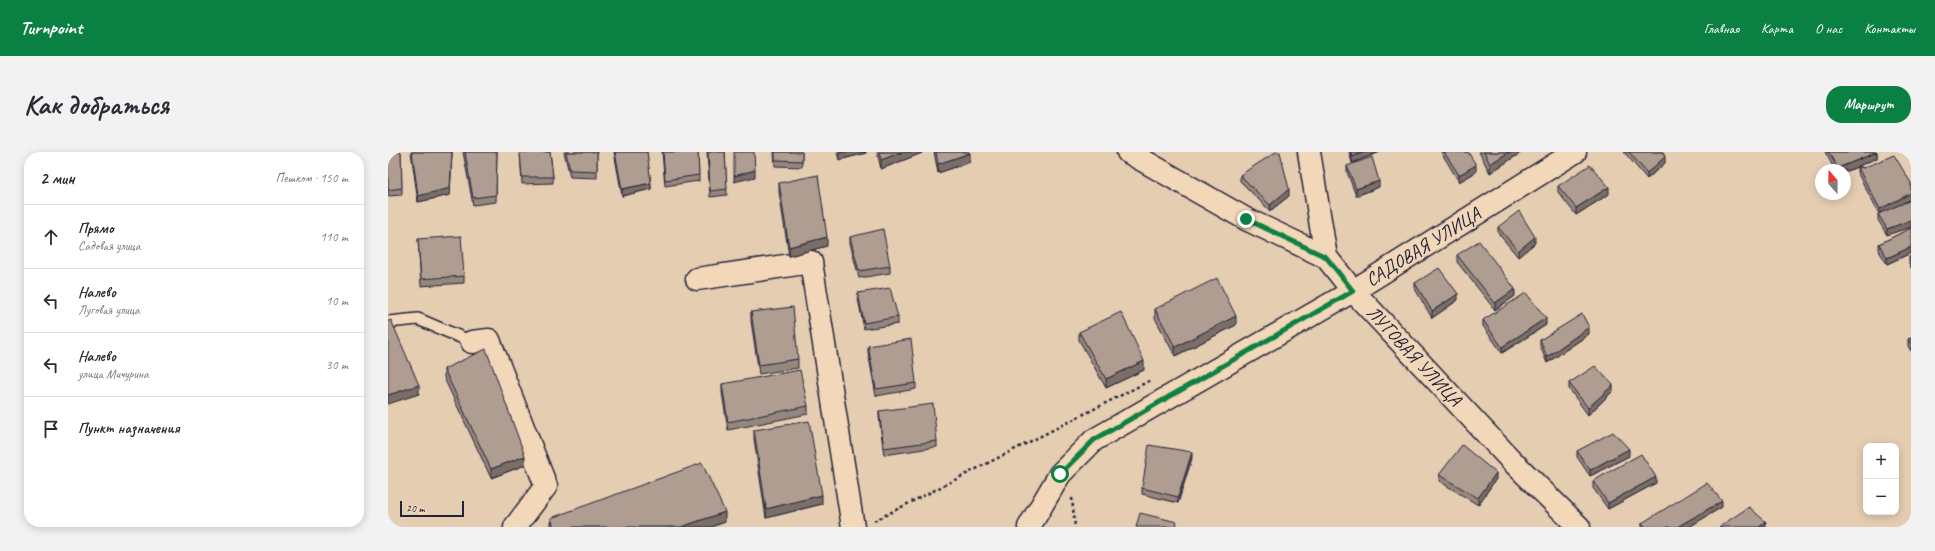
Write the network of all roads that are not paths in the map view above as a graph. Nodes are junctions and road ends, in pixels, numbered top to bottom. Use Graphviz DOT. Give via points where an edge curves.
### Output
graph roads {
  1 [pos="1128,152"];
  2 [pos="1309,152"];
  3 [pos="1575,152"];
  4 [pos="1326,257"];
  5 [pos="697,279"];
  6 [pos="1353,291"];
  7 [pos="388,322"];
  8 [pos="472,342"];
  9 [pos="860,525"];
  10 [pos="515,527"];
  11 [pos="1029,527"];
  12 [pos="1580,527"];
  1 -- 4 [label="street" via="1246,219"];
  2 -- 4 [label="street, ЛУГОВАЯ УЛИЦА"];
  3 -- 6 [label="street, САДОВАЯ УЛИЦА"];
  4 -- 6 [label="street, ЛУГОВАЯ УЛИЦА"];
  5 -- 9 [label="street" via="811,262"];
  6 -- 11 [label="street, САДОВАЯ УЛИЦА" via="1094,440 1060,474"];
  6 -- 12 [label="street, ЛУГОВАЯ УЛИЦА" via="1511,460"];
  7 -- 8 [label="lane" via="418,319"];
  8 -- 10 [label="street" via="489,340 546,486"];
}
